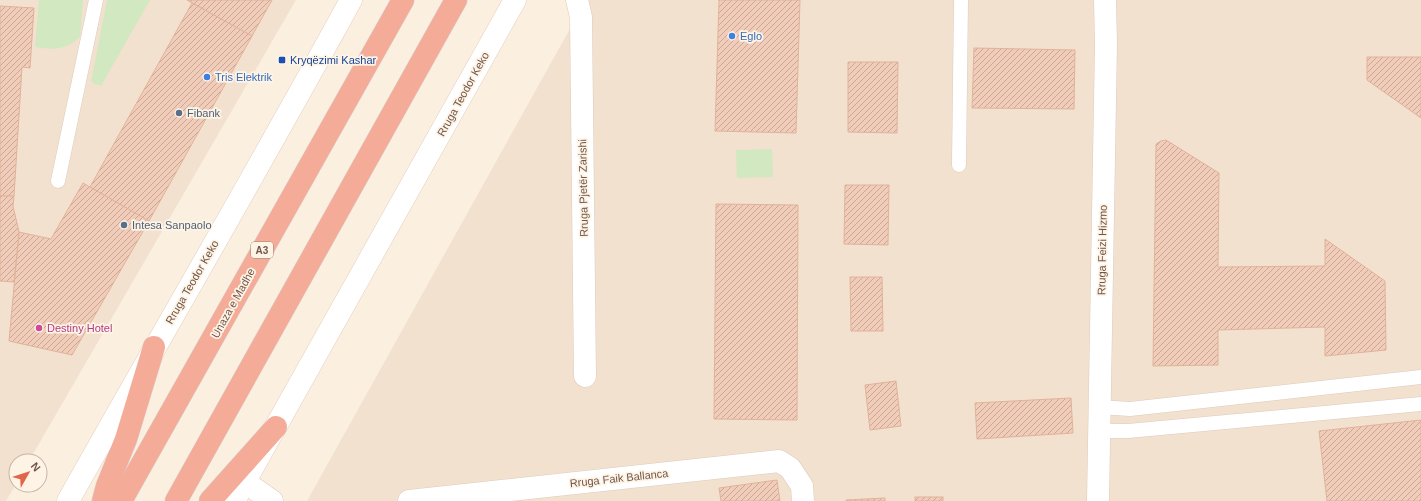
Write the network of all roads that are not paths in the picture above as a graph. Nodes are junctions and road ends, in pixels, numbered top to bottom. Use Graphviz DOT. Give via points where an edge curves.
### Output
graph roads {
  1 [pos="96,0"];
  2 [pos="351,0"];
  3 [pos="403,0"];
  4 [pos="456,0"];
  5 [pos="515,0"];
  6 [pos="577,0"];
  7 [pos="961,0"];
  8 [pos="1104,0"];
  9 [pos="959,165"];
  10 [pos="58,181"];
  11 [pos="154,347"];
  12 [pos="585,376"];
  13 [pos="1421,377"];
  14 [pos="1421,404"];
  15 [pos="1099,407"];
  16 [pos="276,427"];
  17 [pos="1099,431"];
  18 [pos="245,482"];
  19 [pos="68,501"];
  20 [pos="103,501"];
  21 [pos="121,501"];
  22 [pos="176,501"];
  23 [pos="210,501"];
  24 [pos="234,501"];
  25 [pos="272,501"];
  26 [pos="409,501"];
  27 [pos="803,501"];
  28 [pos="1098,501"];
  1 -- 10 [label="lane"];
  2 -- 11 [label="street, Rruga Teodor Keko"];
  3 -- 21 [label="highway, Unaza e Madhe / A3"];
  4 -- 22 [label="highway"];
  5 -- 16 [label="street, Rruga Teodor Keko"];
  6 -- 12 [label="street, Rruga Pjetër Zarishi" via="581,17"];
  7 -- 9 [label="lane"];
  8 -- 15 [label="street, Rruga Feizi Hizmo" via="1106,44"];
  11 -- 19 [label="street, Rruga Teodor Keko"];
  11 -- 20 [label="highway" via="126,439"];
  13 -- 15 [label="lane" via="1130,409"];
  14 -- 17 [label="lane" via="1128,431"];
  15 -- 17 [label="street, Rruga Feizi Hizmo"];
  16 -- 18 [label="street, Rruga Teodor Keko"];
  16 -- 23 [label="highway"];
  17 -- 28 [label="street, Rruga Feizi Hizmo"];
  18 -- 24 [label="street, Rruga Teodor Keko"];
  18 -- 25 [label="street"];
  26 -- 27 [label="street, Rruga Faik Ballanca" via="779,461 790,468 802,486"];
}
